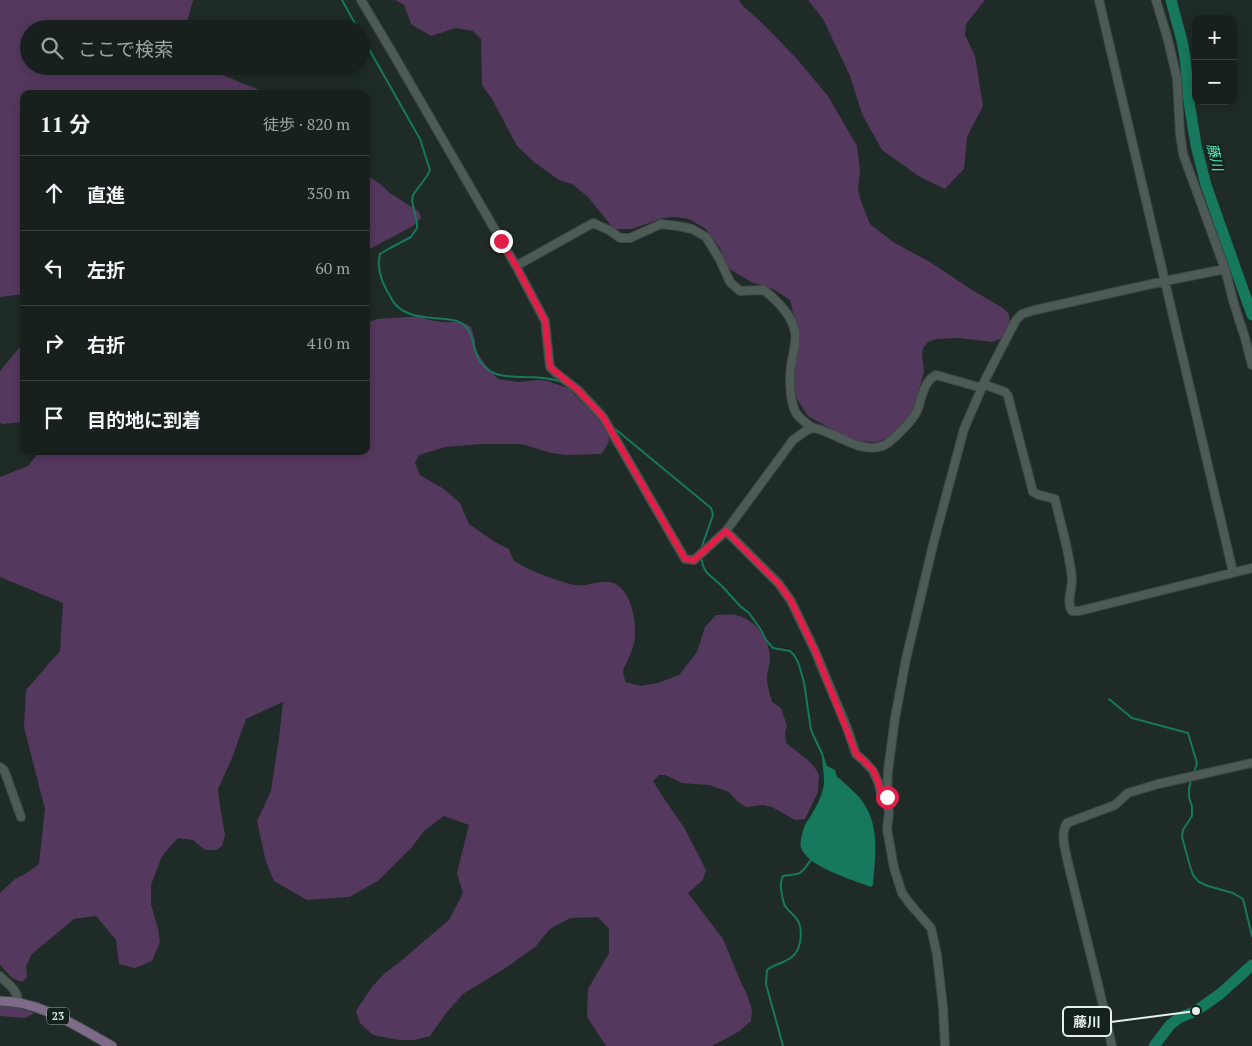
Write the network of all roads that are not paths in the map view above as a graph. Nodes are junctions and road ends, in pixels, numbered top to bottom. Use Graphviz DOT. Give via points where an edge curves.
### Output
graph roads {
  1 [pos="361,0"];
  2 [pos="1099,0"];
  3 [pos="1156,0"];
  4 [pos="516,266"];
  5 [pos="1225,269"];
  6 [pos="1165,281"];
  7 [pos="1252,365"];
  8 [pos="982,386"];
  9 [pos="813,428"];
  10 [pos="726,531"];
  11 [pos="1252,568"];
  12 [pos="1234,572"];
  13 [pos="1252,763"];
  14 [pos="0,767"];
  15 [pos="887,797"];
  16 [pos="21,817"];
  17 [pos="0,976"];
  18 [pos="0,1001"];
  19 [pos="18,1002"];
  20 [pos="112,1046"];
  21 [pos="945,1046"];
  22 [pos="1112,1046"];
  1 -- 4 [label="street"];
  2 -- 6 [label="street"];
  3 -- 5 [label="street" via="1177,79 1183,154"];
  4 -- 9 [label="street" via="593,223 620,238 630,238 661,224 692,229 706,237 730,282 740,290 764,290 781,305 794,326 792,402 796,413"];
  4 -- 10 [label="street" via="545,321 550,367 603,417 685,559 694,560"];
  5 -- 6 [label="street"];
  5 -- 7 [label="street"];
  6 -- 8 [label="street" via="1022,314"];
  6 -- 12 [label="street"];
  8 -- 9 [label="street" via="936,375 932,377 912,420 885,446 864,448"];
  8 -- 12 [label="street" via="1005,392 1008,396 1033,492 1055,499 1070,565 1069,603 1072,611"];
  8 -- 15 [label="street" via="964,429 916,614 895,718"];
  9 -- 10 [label="street" via="793,440"];
  10 -- 15 [label="street" via="779,584 791,601 815,651 856,754 873,770 882,797"];
  11 -- 12 [label="street"];
  13 -- 22 [label="street" via="1128,793 1115,805 1067,823 1064,828 1067,859"];
  14 -- 16 [label="street" via="4,770"];
  15 -- 21 [label="street" via="894,868 902,893 931,928 937,955"];
  17 -- 19 [label="street" via="15,990"];
  18 -- 19 [label="main road, 23"];
  19 -- 20 [label="main road, 23" via="58,1016"];
}
